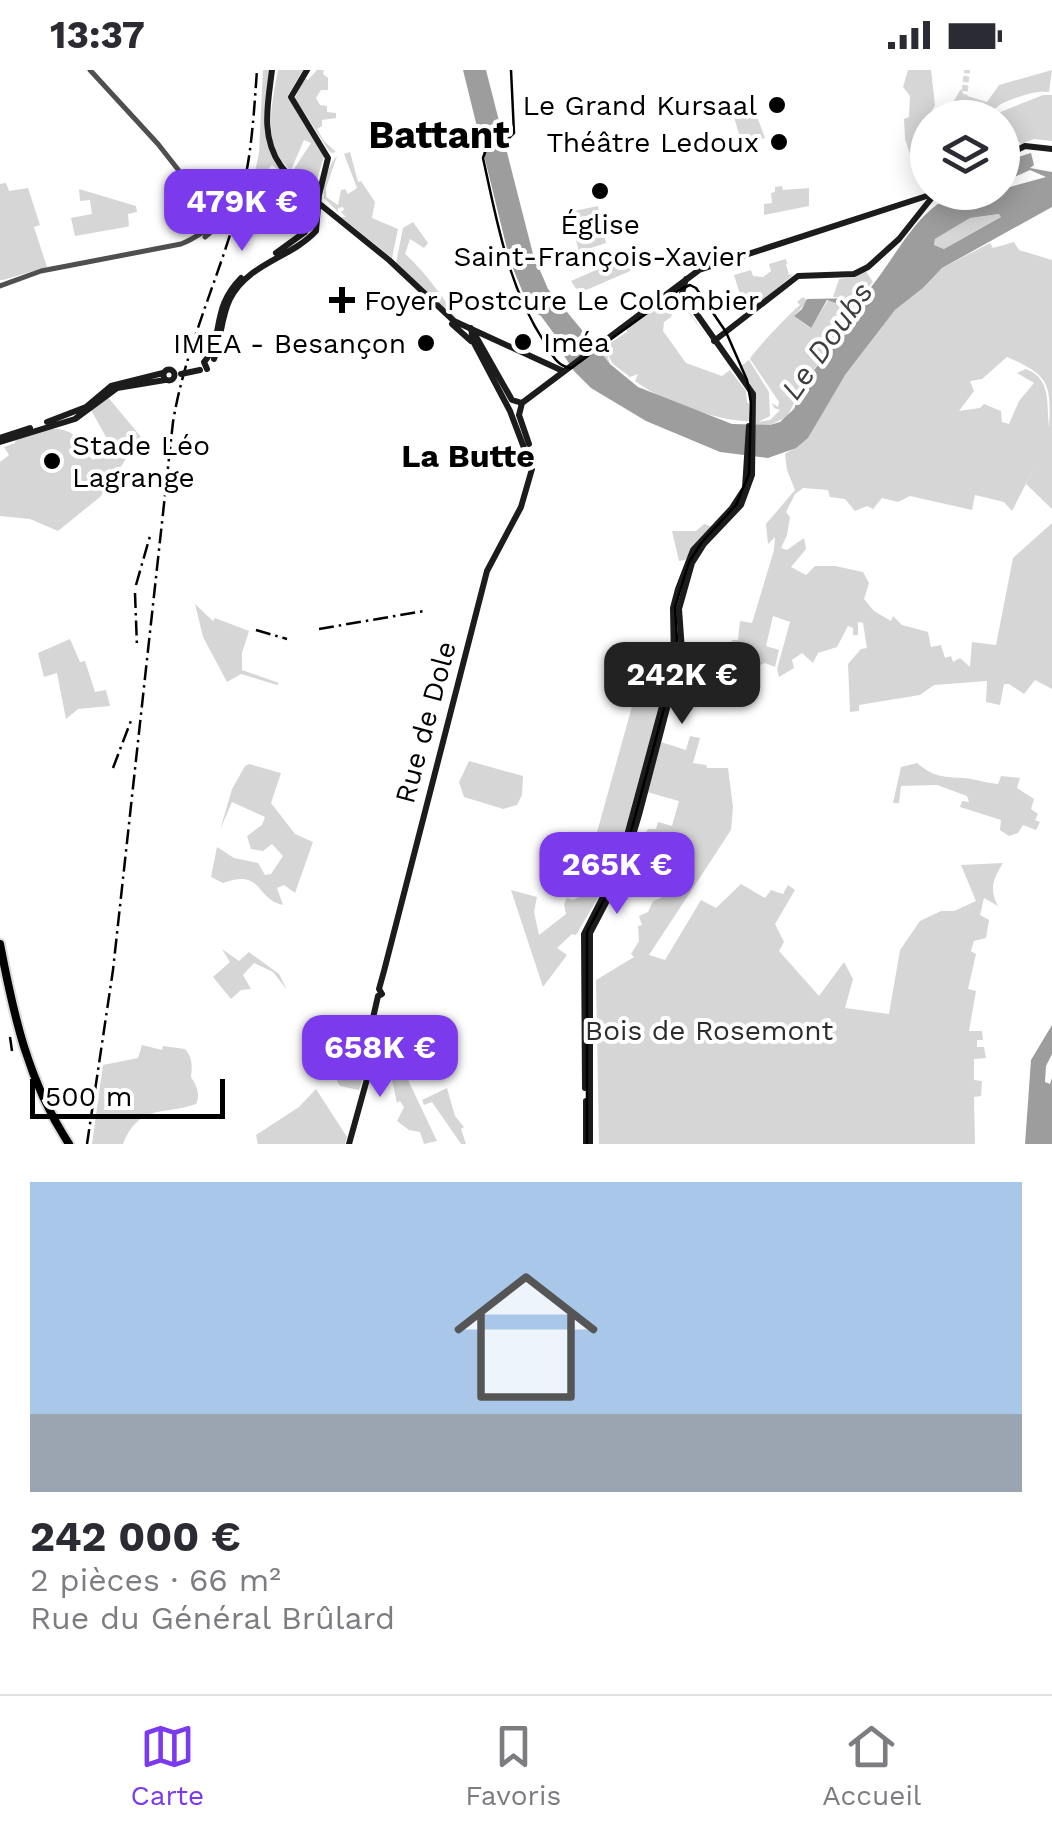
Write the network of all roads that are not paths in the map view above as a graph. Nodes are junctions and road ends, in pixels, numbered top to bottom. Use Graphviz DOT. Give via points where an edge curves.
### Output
graph roads {
  1 [pos="90,70"];
  2 [pos="274,70"];
  3 [pos="306,70"];
  4 [pos="1020,148"];
  5 [pos="1052,149"];
  6 [pos="323,178"];
  7 [pos="319,192"];
  8 [pos="200,198"];
  9 [pos="309,199"];
  10 [pos="910,202"];
  11 [pos="319,203"];
  12 [pos="924,210"];
  13 [pos="332,212"];
  14 [pos="319,214"];
  15 [pos="223,219"];
  16 [pos="310,221"];
  17 [pos="200,239"];
  18 [pos="686,280"];
  19 [pos="0,286"];
  20 [pos="675,288"];
  21 [pos="470,331"];
  22 [pos="714,340"];
  23 [pos="205,364"];
  24 [pos="553,369"];
  25 [pos="567,369"];
  26 [pos="556,379"];
  27 [pos="522,404"];
  28 [pos="0,440"];
  29 [pos="531,469"];
  30 [pos="750,474"];
  31 [pos="678,656"];
  32 [pos="0,944"];
  33 [pos="0,967"];
  34 [pos="66,1144"];
  35 [pos="348,1144"];
  36 [pos="588,1144"];
  1 -- 8 [label="street"];
  2 -- 9 [label="main road" via="268,134 284,170"];
  3 -- 6 [label="main road" via="291,100 327,155"];
  4 -- 5 [label="main road"];
  6 -- 7 [label="main road"];
  6 -- 9 [label="main road"];
  7 -- 11 [label="main road"];
  7 -- 13 [label="main road"];
  8 -- 15 [label="street"];
  8 -- 15 [label="street"];
  9 -- 11 [label="main road"];
  9 -- 16 [label="main road"];
  10 -- 18 [label="main road" via="699,270"];
  11 -- 13 [label="main road"];
  11 -- 14 [label="main road"];
  12 -- 22 [label="main road" via="860,272 802,275"];
  13 -- 21 [label="main road"];
  14 -- 16 [label="main road"];
  14 -- 21 [label="main road" via="337,218 450,321"];
  15 -- 16 [label="street, bridge"];
  15 -- 17 [label="street"];
  15 -- 17 [label="street"];
  16 -- 23 [label="main road" via="302,236 226,293"];
  16 -- 23 [label="main road" via="313,235 235,290"];
  17 -- 19 [label="street" via="41,271"];
  18 -- 20 [label="main road"];
  18 -- 22 [label="main road" via="682,294"];
  20 -- 22 [label="main road"];
  20 -- 25 [label="main road"];
  21 -- 24 [label="main road"];
  21 -- 27 [label="main road" via="512,400"];
  21 -- 29 [label="main road"];
  22 -- 30 [label="main road" via="751,404"];
  23 -- 28 [label="main road, bridge" via="110,386 80,410"];
  24 -- 25 [label="main road"];
  24 -- 26 [label="main road"];
  25 -- 26 [label="main road"];
  26 -- 27 [label="main road"];
  27 -- 29 [label="main road"];
  29 -- 35 [label="main road, Rue de Dole" via="520,510 487,571 378,992 372,1061"];
  30 -- 31 [label="main road" via="740,505 695,556 680,609"];
  30 -- 31 [label="main road" via="738,500 687,562 673,608"];
  31 -- 36 [label="main road" via="619,864 588,918"];
  32 -- 34 [label="main road" via="27,1063"];
  33 -- 34 [label="main road" via="24,1063"];
}
